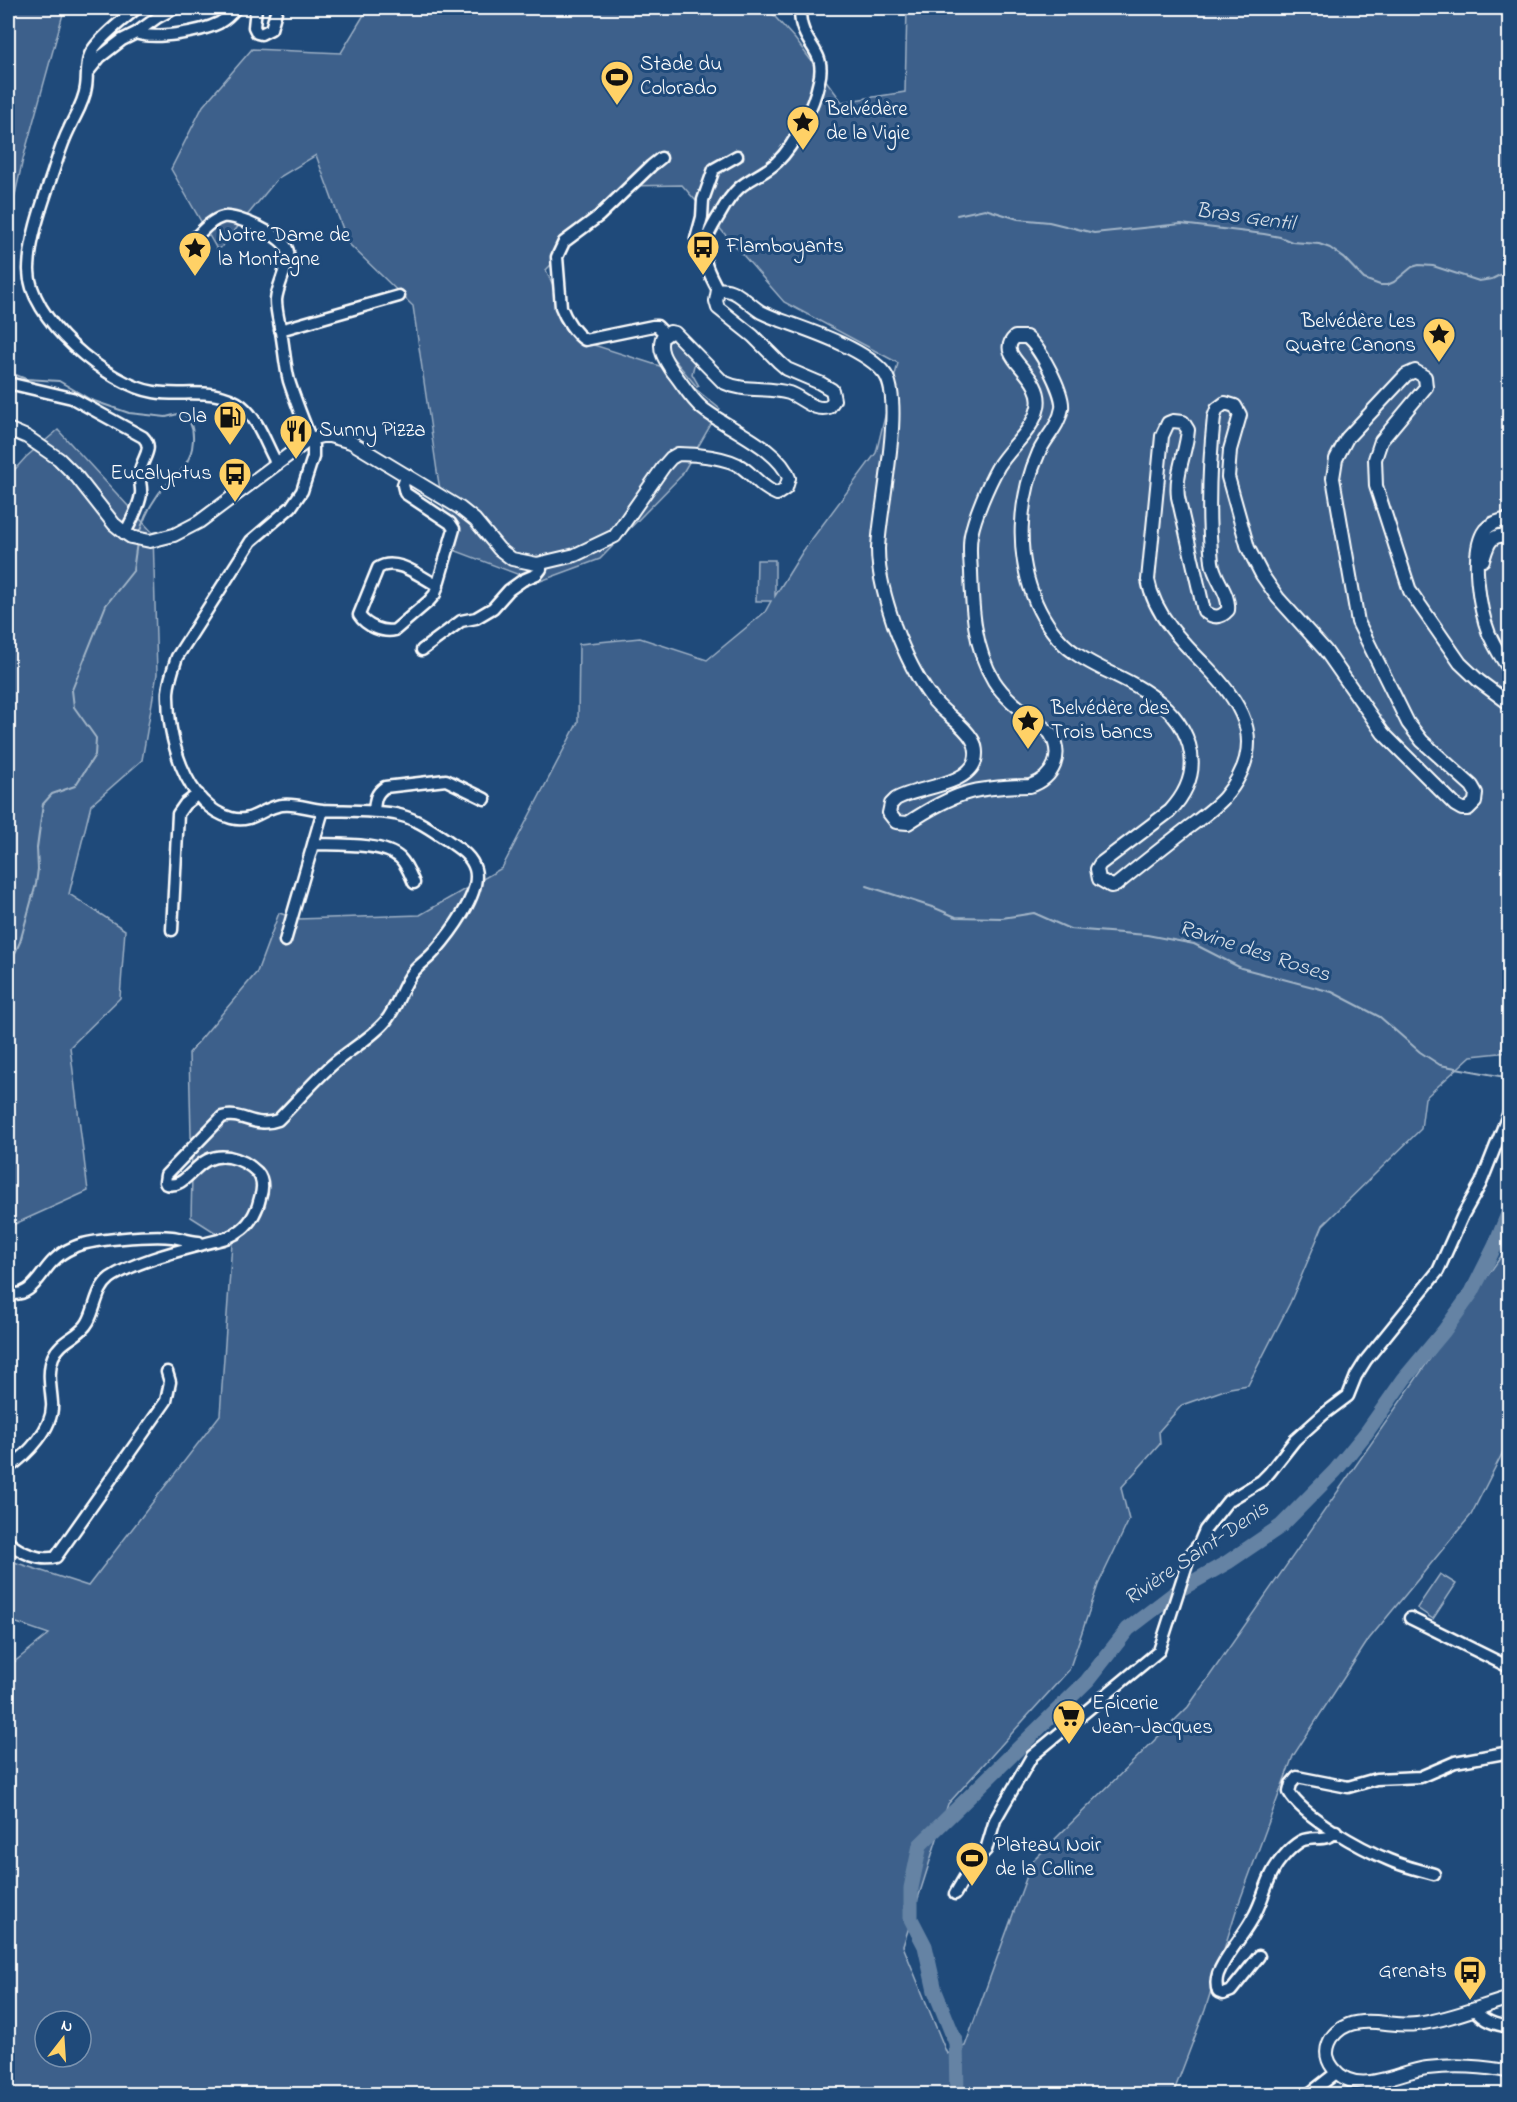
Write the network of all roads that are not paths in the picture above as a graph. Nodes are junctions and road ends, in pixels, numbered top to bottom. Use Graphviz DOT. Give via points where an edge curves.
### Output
graph roads {
  1 [pos="137,8"];
  2 [pos="175,8"];
  3 [pos="236,8"];
  4 [pos="256,8"];
  5 [pos="277,8"];
  6 [pos="800,8"];
  7 [pos="136,33"];
  8 [pos="87,73"];
  9 [pos="737,156"];
  10 [pos="661,158"];
  11 [pos="194,239"];
  12 [pos="704,246"];
  13 [pos="718,290"];
  14 [pos="399,296"];
  15 [pos="280,330"];
  16 [pos="665,334"];
  17 [pos="8,383"];
  18 [pos="8,429"];
  19 [pos="310,439"];
  20 [pos="277,464"];
  21 [pos="407,476"];
  22 [pos="1509,519"];
  23 [pos="128,535"];
  24 [pos="1509,536"];
  25 [pos="541,563"];
  26 [pos="1479,585"];
  27 [pos="438,586"];
  28 [pos="423,650"];
  29 [pos="1509,670"];
  30 [pos="1509,704"];
  31 [pos="198,794"];
  32 [pos="485,799"];
  33 [pos="323,810"];
  34 [pos="374,811"];
  35 [pos="313,844"];
  36 [pos="414,883"];
  37 [pos="172,930"];
  38 [pos="285,941"];
  39 [pos="1509,1110"];
  40 [pos="206,1243"];
  41 [pos="8,1293"];
  42 [pos="167,1372"];
  43 [pos="8,1468"];
  44 [pos="8,1542"];
  45 [pos="1410,1618"];
  46 [pos="1509,1662"];
  47 [pos="1509,1752"];
  48 [pos="1336,1831"];
  49 [pos="1434,1874"];
  50 [pos="955,1894"];
  51 [pos="1259,1956"];
  52 [pos="1509,1998"];
  53 [pos="1474,2009"];
  54 [pos="1509,2027"];
  55 [pos="1509,2072"];
  56 [pos="1336,2073"];
  57 [pos="1309,2094"];
  1 -- 8 [label="street" via="94,48"];
  2 -- 7 [label="street"];
  3 -- 7 [label="street" via="228,18 209,27 152,38"];
  4 -- 5 [label="street" via="254,27 261,34 271,29"];
  6 -- 12 [label="street" via="802,26 821,65 815,93 789,148 778,162 729,198"];
  7 -- 8 [label="street" via="100,57"];
  8 -- 20 [label="street" via="82,104 68,129 41,211 29,269 31,288 48,319 86,359 113,378 154,393 200,392 240,405 251,415"];
  9 -- 12 [label="street" via="714,169 696,239"];
  10 -- 16 [label="street" via="599,216 570,236 557,257 561,307 580,338 653,326"];
  11 -- 15 [label="street" via="215,220 229,217 239,218 285,244 288,258 276,299"];
  12 -- 13 [label="street" via="704,262"];
  13 -- 16 [label="main road" via="718,308 779,362 832,390 834,400 829,407 819,408 788,393 729,385 679,335"];
  13 -- 30 [label="main road" via="729,290 771,316 860,354 876,364 888,380 892,425 880,524 879,570 894,625 910,663 931,698 972,739 976,753 973,766 962,776 896,799 889,813 896,822 908,823 940,802 969,791 1036,784 1050,773 1057,759 1050,734 994,681 983,657 972,607 974,523 998,467 1028,428 1038,407 1035,383 1009,350 1011,340 1020,336 1032,340 1062,400 1057,424 1032,470 1022,525 1027,578 1036,603 1073,652 1130,682 1166,708 1184,732 1191,753 1191,776 1184,793 1170,811 1100,864 1097,874 1102,882 1116,885 1223,799 1245,763 1249,744 1239,705 1171,627 1150,591 1148,561 1162,436 1164,428 1173,421 1183,422 1188,430 1177,484 1204,611 1215,617 1228,610 1227,598 1214,571 1209,484 1214,417 1222,404 1230,403 1240,415 1230,450 1230,484 1248,548 1262,575 1324,650 1383,734 1455,805 1468,809 1477,798 1472,786 1422,741 1408,723 1358,622 1333,478 1336,459 1347,438 1406,375 1415,371 1422,374 1427,380 1424,391 1388,431 1377,451 1376,486 1410,591 1461,663"];
  14 -- 15 [label="street"];
  15 -- 19 [label="street" via="289,380"];
  16 -- 25 [label="main road" via="660,341 661,351 700,406 773,456 788,472 786,488 777,494 768,491 742,467 727,460 678,454 664,466 615,536 575,555"];
  17 -- 23 [label="street" via="72,398 147,441 149,448 140,470 141,493"];
  18 -- 23 [label="main road" via="59,459"];
  19 -- 20 [label="main road"];
  19 -- 21 [label="main road" via="326,435 346,440"];
  19 -- 31 [label="street" via="313,457 302,491 291,507 251,541 177,657 171,675 168,693 174,738 190,786"];
  20 -- 23 [label="main road" via="199,522 174,535 150,541"];
  21 -- 25 [label="main road" via="460,508 512,558"];
  21 -- 27 [label="street" via="405,493 454,529"];
  22 -- 26 [label="main road" via="1484,531 1478,553"];
  24 -- 26 [label="main road" via="1490,540"];
  25 -- 28 [label="street" via="537,574 508,590 493,608 461,621"];
  26 -- 29 [label="main road" via="1490,635"];
  27 -- 27 [label="street" via="429,601 395,630 381,630 359,615 378,568 385,563 394,563"];
  31 -- 33 [label="street" via="209,806 230,818 243,820 283,804"];
  31 -- 37 [label="street" via="178,814"];
  32 -- 34 [label="street" via="440,779 385,787 376,797"];
  33 -- 34 [label="street"];
  33 -- 35 [label="street"];
  34 -- 40 [label="street" via="411,817 465,852 476,870 474,888 463,912 406,982 393,1010 376,1031 333,1064 278,1120 259,1123 231,1114 222,1117 166,1175 166,1184 180,1183 206,1159 219,1155 235,1159 257,1173 263,1188 259,1204 243,1229 224,1240"];
  35 -- 36 [label="street" via="390,852 405,865"];
  35 -- 38 [label="street"];
  39 -- 50 [label="street" via="1481,1184 1438,1271 1366,1360 1348,1396 1295,1440 1261,1481 1228,1501 1205,1530 1190,1554 1159,1651 1032,1756 996,1820 986,1850"];
  40 -- 41 [label="street" via="167,1237 82,1244 54,1259 31,1288 21,1294"];
  40 -- 43 [label="street" via="123,1270 107,1280 85,1328 65,1341 54,1356 50,1378 52,1408 38,1442"];
  42 -- 44 [label="street" via="170,1382 166,1401 56,1557 44,1559"];
  45 -- 46 [label="street" via="1505,1665"];
  47 -- 48 [label="street" via="1455,1762 1420,1777 1376,1779 1348,1787 1297,1777 1289,1792 1294,1802"];
  48 -- 49 [label="street" via="1389,1860"];
  48 -- 51 [label="street" via="1325,1839 1301,1841 1279,1862 1255,1914 1218,1973 1218,1992 1231,1991"];
  52 -- 53 [label="main road"];
  53 -- 54 [label="street" via="1480,2017"];
  53 -- 56 [label="main road" via="1419,2024 1350,2024 1330,2040 1326,2053"];
  55 -- 56 [label="main road" via="1430,2068 1363,2083"];
  56 -- 57 [label="street"];
}
